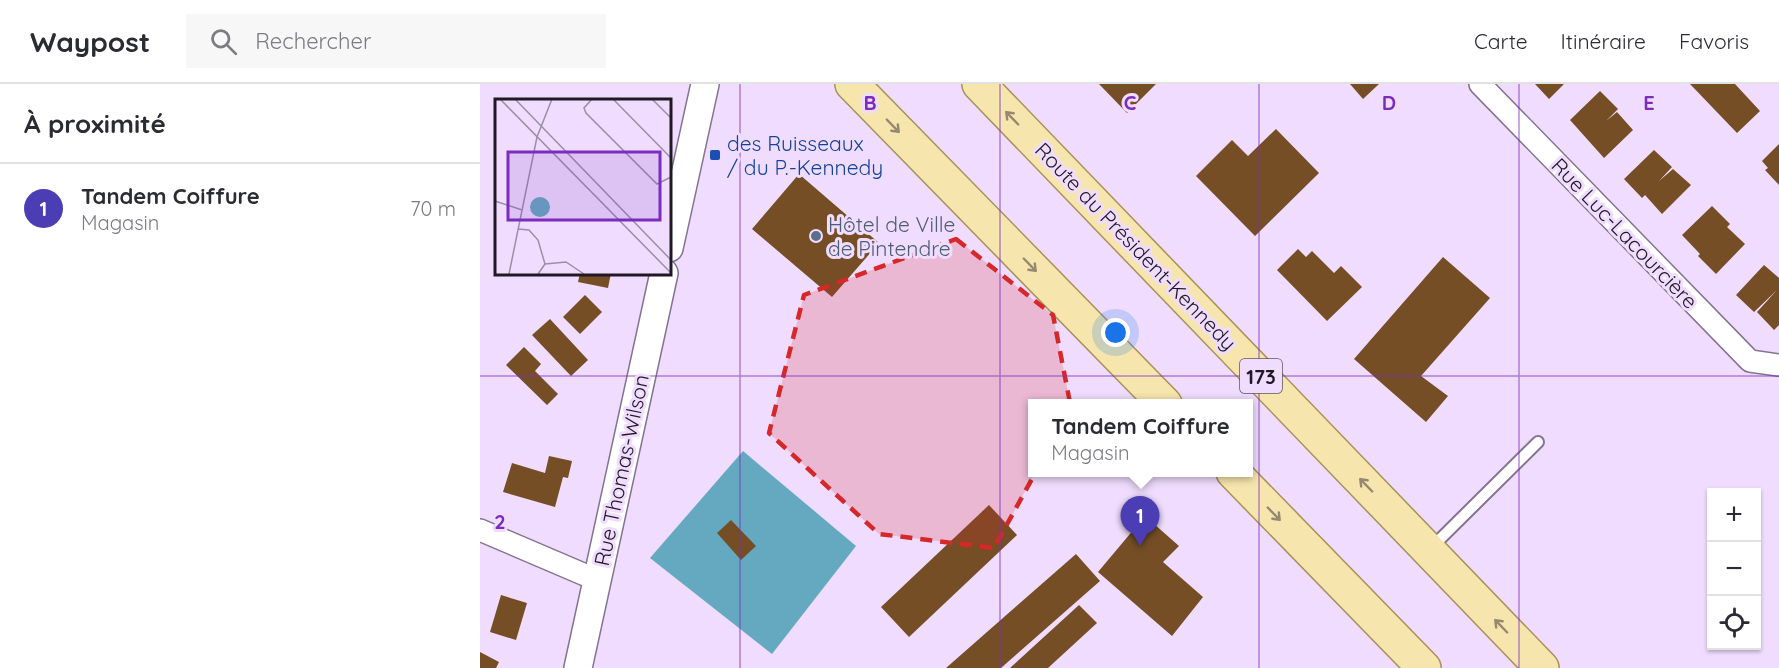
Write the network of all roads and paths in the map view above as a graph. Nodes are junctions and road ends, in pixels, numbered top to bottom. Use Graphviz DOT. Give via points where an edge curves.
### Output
graph roads {
  1 [pos="705,84"];
  2 [pos="852,84"];
  3 [pos="979,84"];
  4 [pos="1480,84"];
  5 [pos="670,243"];
  6 [pos="664,274"];
  7 [pos="1779,365"];
  8 [pos="1160,399"];
  9 [pos="1538,442"];
  10 [pos="1238,477"];
  11 [pos="480,530"];
  12 [pos="1429,550"];
  13 [pos="597,579"];
  14 [pos="578,668"];
  15 [pos="1424,668"];
  16 [pos="1542,668"];
  1 -- 5 [label="street"];
  2 -- 8 [label="main road, one-way"];
  12 -- 3 [label="main road, Route du Président-Kennedy / 173, one-way"];
  4 -- 7 [label="street, Rue Luc-Lacourcière" via="1750,361"];
  6 -- 13 [label="street, Rue Thomas-Wilson"];
  9 -- 12 [label="lane"];
  10 -- 15 [label="main road, one-way"];
  11 -- 13 [label="street"];
  16 -- 12 [label="main road, Route du Président-Kennedy / 173, one-way"];
  13 -- 14 [label="street, Rue Thomas-Wilson"];
}
